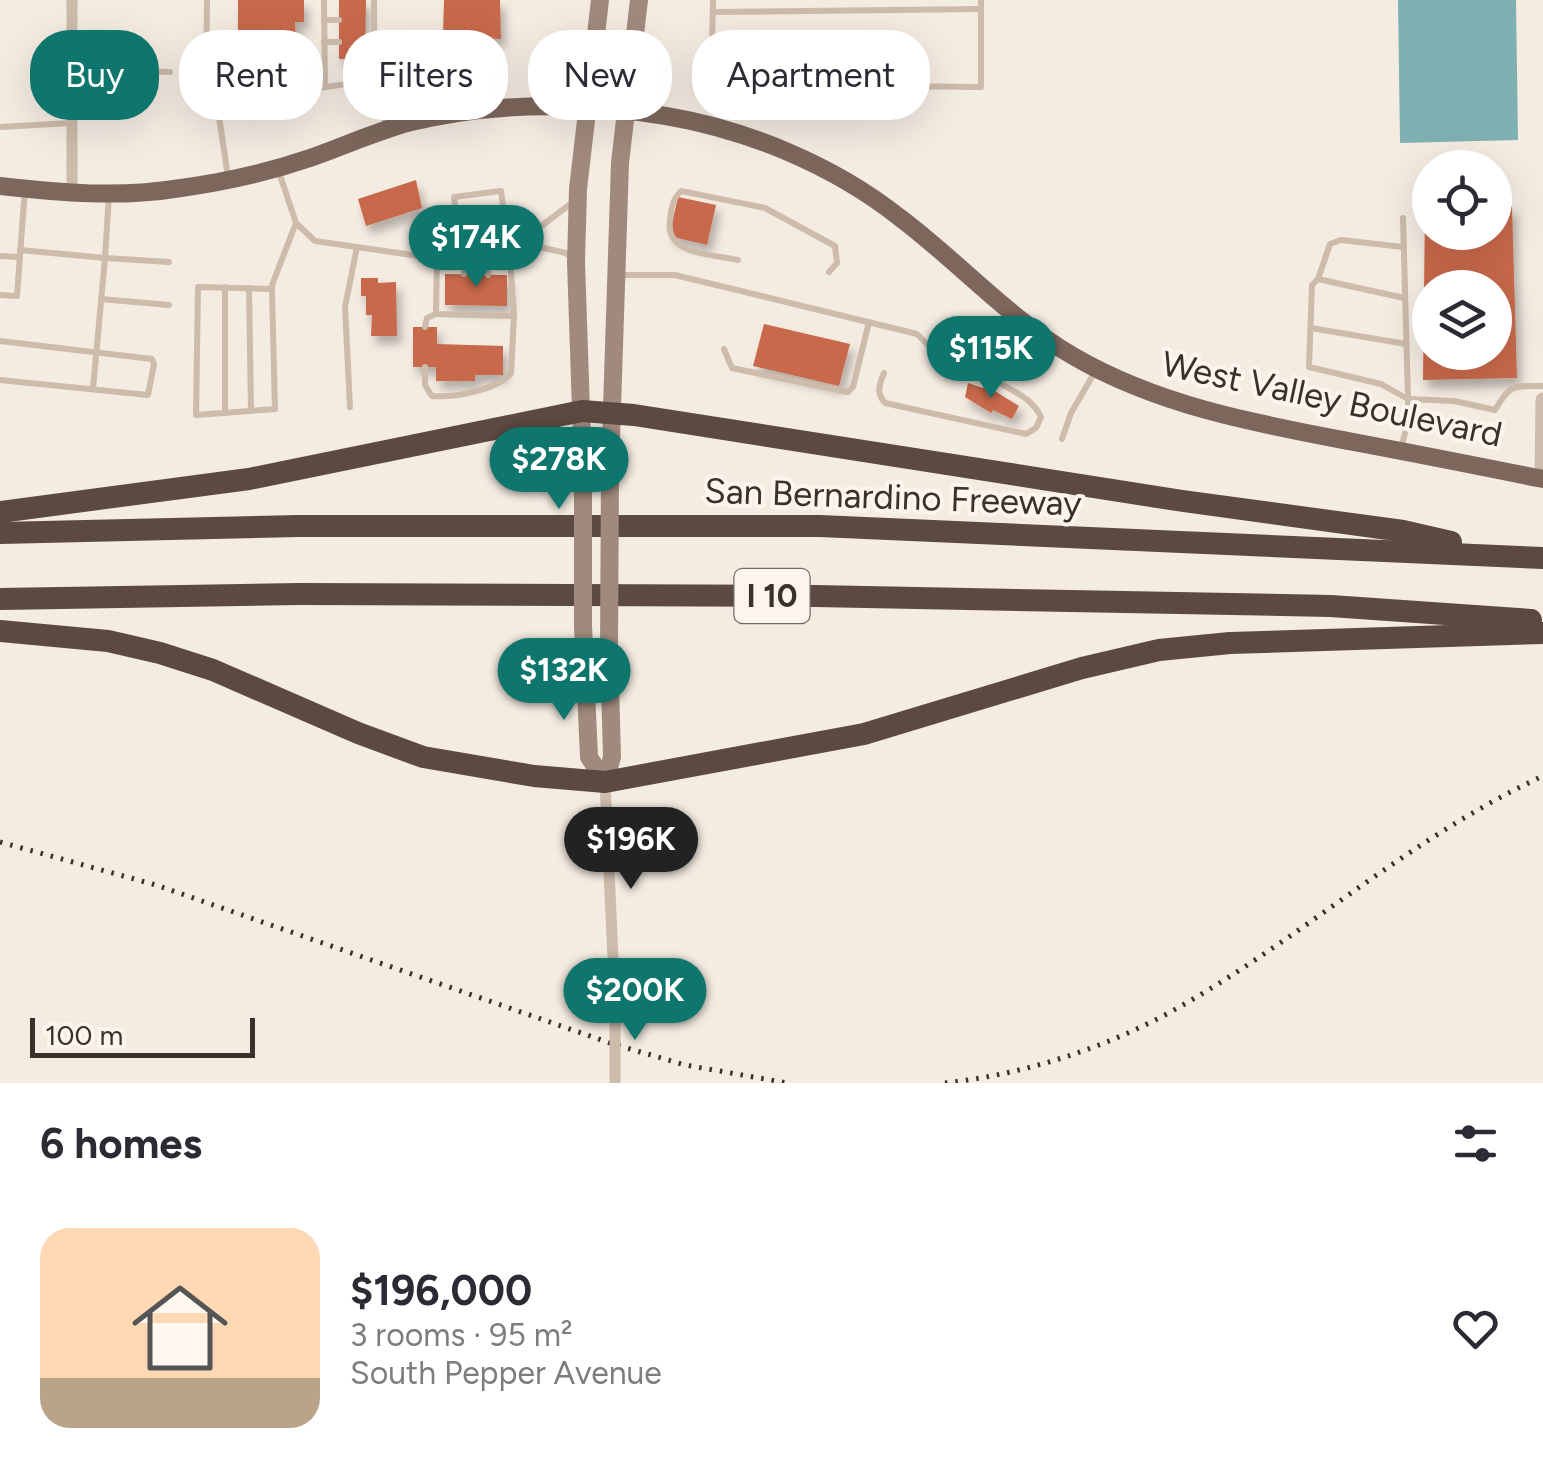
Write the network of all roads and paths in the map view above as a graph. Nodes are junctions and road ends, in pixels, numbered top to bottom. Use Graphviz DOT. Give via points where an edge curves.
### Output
graph roads {
  1 [pos="72,0"];
  2 [pos="206,0"];
  3 [pos="324,0"];
  4 [pos="374,0"];
  5 [pos="600,0"];
  6 [pos="638,0"];
  7 [pos="713,0"];
  8 [pos="980,5"];
  9 [pos="713,12"];
  10 [pos="324,20"];
  11 [pos="339,20"];
  12 [pos="72,30"];
  13 [pos="206,30"];
  14 [pos="370,30"];
  15 [pos="597,30"];
  16 [pos="635,30"];
  17 [pos="324,42"];
  18 [pos="339,42"];
  19 [pos="159,72"];
  20 [pos="170,72"];
  21 [pos="343,85"];
  22 [pos="325,88"];
  23 [pos="528,108"];
  24 [pos="219,120"];
  25 [pos="384,120"];
  26 [pos="587,120"];
  27 [pos="627,120"];
  28 [pos="672,120"];
  29 [pos="72,123"];
  30 [pos="0,127"];
  31 [pos="387,130"];
  32 [pos="277,166"];
  33 [pos="228,179"];
  34 [pos="0,186"];
  35 [pos="26,189"];
  36 [pos="72,194"];
  37 [pos="109,194"];
  38 [pos="578,198"];
  39 [pos="1402,218"];
  40 [pos="296,223"];
  41 [pos="520,243"];
  42 [pos="508,246"];
  43 [pos="358,247"];
  44 [pos="1403,247"];
  45 [pos="489,250"];
  46 [pos="20,254"];
  47 [pos="463,254"];
  48 [pos="437,255"];
  49 [pos="0,256"];
  50 [pos="105,258"];
  51 [pos="738,260"];
  52 [pos="169,262"];
  53 [pos="576,262"];
  54 [pos="830,272"];
  55 [pos="464,274"];
  56 [pos="488,274"];
  57 [pos="614,275"];
  58 [pos="1318,278"];
  59 [pos="225,287"];
  60 [pos="249,288"];
  61 [pos="272,288"];
  62 [pos="0,295"];
  63 [pos="1404,298"];
  64 [pos="101,299"];
  65 [pos="170,305"];
  66 [pos="488,306"];
  67 [pos="436,314"];
  68 [pos="488,315"];
  69 [pos="514,316"];
  70 [pos="869,322"];
  71 [pos="426,327"];
  72 [pos="1310,328"];
  73 [pos="0,341"];
  74 [pos="1406,344"];
  75 [pos="724,349"];
  76 [pos="97,352"];
  77 [pos="977,363"];
  78 [pos="426,367"];
  79 [pos="1097,368"];
  80 [pos="884,373"];
  81 [pos="960,377"];
  82 [pos="0,380"];
  83 [pos="1543,386"];
  84 [pos="93,390"];
  85 [pos="1408,399"];
  86 [pos="1543,400"];
  87 [pos="350,407"];
  88 [pos="251,411"];
  89 [pos="582,411"];
  90 [pos="612,412"];
  91 [pos="225,413"];
  92 [pos="1062,439"];
  93 [pos="1400,451"];
  94 [pos="1543,478"];
  95 [pos="0,512"];
  96 [pos="0,533"];
  97 [pos="1503,555"];
  98 [pos="1543,558"];
  99 [pos="0,600"];
  100 [pos="1543,621"];
  101 [pos="0,631"];
  102 [pos="1543,632"];
  103 [pos="605,782"];
  104 [pos="615,1083"];
  1 -- 12 [label="street"];
  2 -- 13 [label="lane"];
  3 -- 10 [label="lane"];
  4 -- 14 [label="lane"];
  5 -- 15 [label="main road"];
  6 -- 16 [label="main road"];
  7 -- 9 [label="lane"];
  8 -- 9 [label="lane"];
  8 -- 9 [label="lane" via="981,87 804,85 712,50"];
  10 -- 11 [label="lane"];
  10 -- 17 [label="lane"];
  17 -- 18 [label="lane"];
  17 -- 22 [label="lane"];
  19 -- 20 [label="lane"];
  21 -- 22 [label="lane"];
  23 -- 31 [label="main road, West Valley Boulevard" via="451,114"];
  24 -- 33 [label="lane"];
  25 -- 31 [label="lane"];
  26 -- 38 [label="main road"];
  27 -- 57 [label="main road"];
  28 -- 79 [label="main road, West Valley Boulevard" via="784,151 851,183 1010,315"];
  29 -- 30 [label="lane"];
  29 -- 36 [label="street"];
  31 -- 32 [label="main road, West Valley Boulevard"];
  32 -- 33 [label="main road, West Valley Boulevard"];
  32 -- 40 [label="lane"];
  33 -- 37 [label="main road, West Valley Boulevard"];
  34 -- 35 [label="main road, West Valley Boulevard"];
  35 -- 36 [label="main road, West Valley Boulevard"];
  35 -- 46 [label="lane"];
  36 -- 37 [label="main road, West Valley Boulevard"];
  37 -- 50 [label="lane"];
  38 -- 41 [label="lane"];
  38 -- 53 [label="main road"];
  39 -- 44 [label="lane"];
  40 -- 43 [label="lane" via="315,242"];
  40 -- 61 [label="lane"];
  41 -- 42 [label="lane"];
  41 -- 53 [label="lane" via="566,253"];
  42 -- 45 [label="lane"];
  42 -- 47 [label="lane" via="501,191 454,197"];
  42 -- 69 [label="lane"];
  43 -- 48 [label="lane"];
  43 -- 87 [label="lane" via="345,308"];
  44 -- 58 [label="lane" via="1330,244"];
  44 -- 63 [label="lane"];
  45 -- 47 [label="lane"];
  45 -- 56 [label="lane"];
  46 -- 49 [label="lane"];
  46 -- 50 [label="lane"];
  46 -- 62 [label="lane" via="16,296"];
  47 -- 48 [label="lane"];
  47 -- 55 [label="lane"];
  48 -- 67 [label="lane"];
  50 -- 52 [label="lane"];
  50 -- 64 [label="lane"];
  51 -- 54 [label="lane" via="670,240 672,205 680,191 765,208 836,246"];
  53 -- 89 [label="main road"];
  57 -- 70 [label="lane" via="675,275"];
  57 -- 90 [label="main road"];
  58 -- 63 [label="lane"];
  58 -- 72 [label="lane"];
  59 -- 60 [label="lane"];
  59 -- 91 [label="lane"];
  59 -- 91 [label="lane" via="198,287 196,415"];
  60 -- 61 [label="lane"];
  60 -- 88 [label="lane"];
  61 -- 88 [label="lane" via="275,410"];
  63 -- 74 [label="lane"];
  64 -- 65 [label="lane"];
  64 -- 76 [label="lane"];
  66 -- 68 [label="lane"];
  67 -- 68 [label="lane"];
  67 -- 71 [label="lane"];
  68 -- 69 [label="lane"];
  69 -- 78 [label="lane" via="511,373 502,382 432,396"];
  70 -- 75 [label="lane" via="848,392 732,368"];
  70 -- 81 [label="lane" via="917,334"];
  72 -- 74 [label="lane"];
  72 -- 85 [label="lane" via="1313,370 1381,384"];
  73 -- 76 [label="lane"];
  74 -- 85 [label="lane"];
  76 -- 84 [label="lane"];
  76 -- 84 [label="lane" via="154,364 148,395"];
  77 -- 80 [label="lane" via="988,378 1030,400 1040,416 1036,428 1026,434 886,403 878,388"];
  79 -- 92 [label="lane"];
  79 -- 93 [label="main road, West Valley Boulevard" via="1141,391 1211,412"];
  82 -- 84 [label="lane"];
  83 -- 85 [label="lane" via="1511,388 1495,410"];
  85 -- 93 [label="lane"];
  86 -- 94 [label="street"];
  88 -- 91 [label="lane"];
  89 -- 90 [label="highway"];
  89 -- 95 [label="highway" via="249,479"];
  89 -- 103 [label="main road, bridge" via="589,756"];
  90 -- 97 [label="highway" via="1404,531"];
  90 -- 103 [label="main road, bridge" via="612,756"];
  93 -- 94 [label="main road, West Valley Boulevard"];
  96 -- 97 [label="highway, San Bernardino Freeway / I 10" via="820,526"];
  97 -- 98 [label="highway, San Bernardino Freeway / I 10"];
  99 -- 100 [label="highway, I 10" via="815,596 1331,606"];
  101 -- 103 [label="highway" via="160,653 424,757"];
  102 -- 103 [label="highway" via="1159,650 864,734"];
  103 -- 104 [label="street, bridge"];
}
